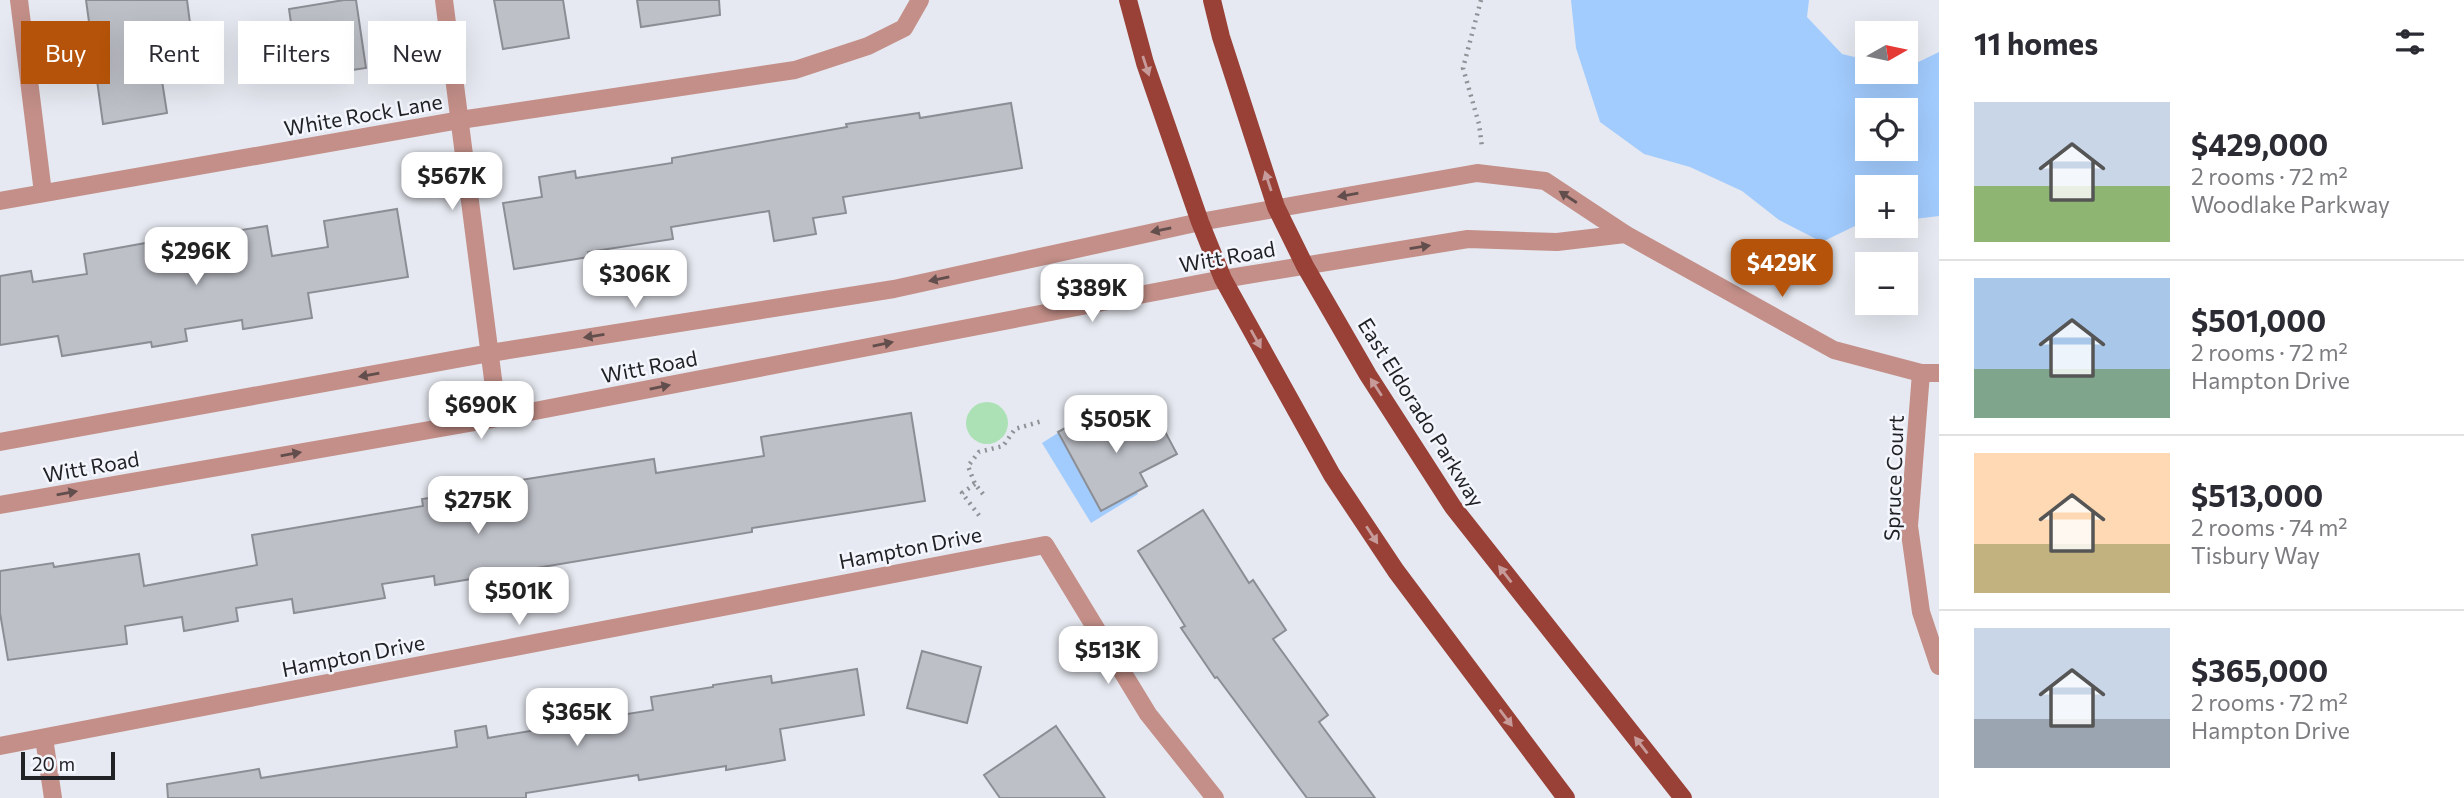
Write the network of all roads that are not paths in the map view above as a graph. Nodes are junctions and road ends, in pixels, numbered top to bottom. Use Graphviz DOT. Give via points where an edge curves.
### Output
graph roads {
  1 [pos="19,0"];
  2 [pos="444,0"];
  3 [pos="920,0"];
  4 [pos="1128,0"];
  5 [pos="1212,0"];
  6 [pos="460,120"];
  7 [pos="43,193"];
  8 [pos="0,201"];
  9 [pos="1276,207"];
  10 [pos="1200,222"];
  11 [pos="1625,234"];
  12 [pos="1305,266"];
  13 [pos="1223,279"];
  14 [pos="490,353"];
  15 [pos="1930,373"];
  16 [pos="498,418"];
  17 [pos="0,442"];
  18 [pos="0,505"];
  19 [pos="1939,666"];
  20 [pos="44,738"];
  21 [pos="0,746"];
  22 [pos="53,798"];
  23 [pos="1215,798"];
  24 [pos="1566,798"];
  25 [pos="1683,798"];
  1 -- 7 [label="street"];
  2 -- 6 [label="street"];
  3 -- 6 [label="street, White Rock Lane" via="904,28 868,46 795,70"];
  4 -- 10 [label="main road, one-way"];
  9 -- 5 [label="main road, East Eldorado Parkway, one-way"];
  6 -- 7 [label="street, White Rock Lane"];
  6 -- 14 [label="street"];
  7 -- 8 [label="street, White Rock Lane"];
  9 -- 10 [label="street, Witt Road"];
  11 -- 9 [label="street, Witt Road, one-way" via="1545,181 1477,173"];
  9 -- 12 [label="main road, East Eldorado Parkway"];
  10 -- 13 [label="main road"];
  10 -- 14 [label="street, Witt Road, one-way" via="894,289"];
  12 -- 11 [label="street, Witt Road, one-way" via="1468,239 1557,242"];
  11 -- 15 [label="street, Witt Road" via="1834,350"];
  12 -- 13 [label="street, Witt Road"];
  25 -- 12 [label="main road, East Eldorado Parkway, one-way" via="1453,508"];
  16 -- 13 [label="street, Witt Road, one-way"];
  13 -- 24 [label="main road, one-way" via="1332,475 1382,550"];
  14 -- 16 [label="street"];
  14 -- 17 [label="street, Witt Road, one-way"];
  15 -- 19 [label="street, Spruce Court" via="1909,526 1921,612"];
  18 -- 16 [label="street, Witt Road, one-way"];
  20 -- 21 [label="street, Hampton Drive"];
  20 -- 22 [label="street"];
  20 -- 23 [label="street, Hampton Drive" via="1045,545 1148,714"];
}
